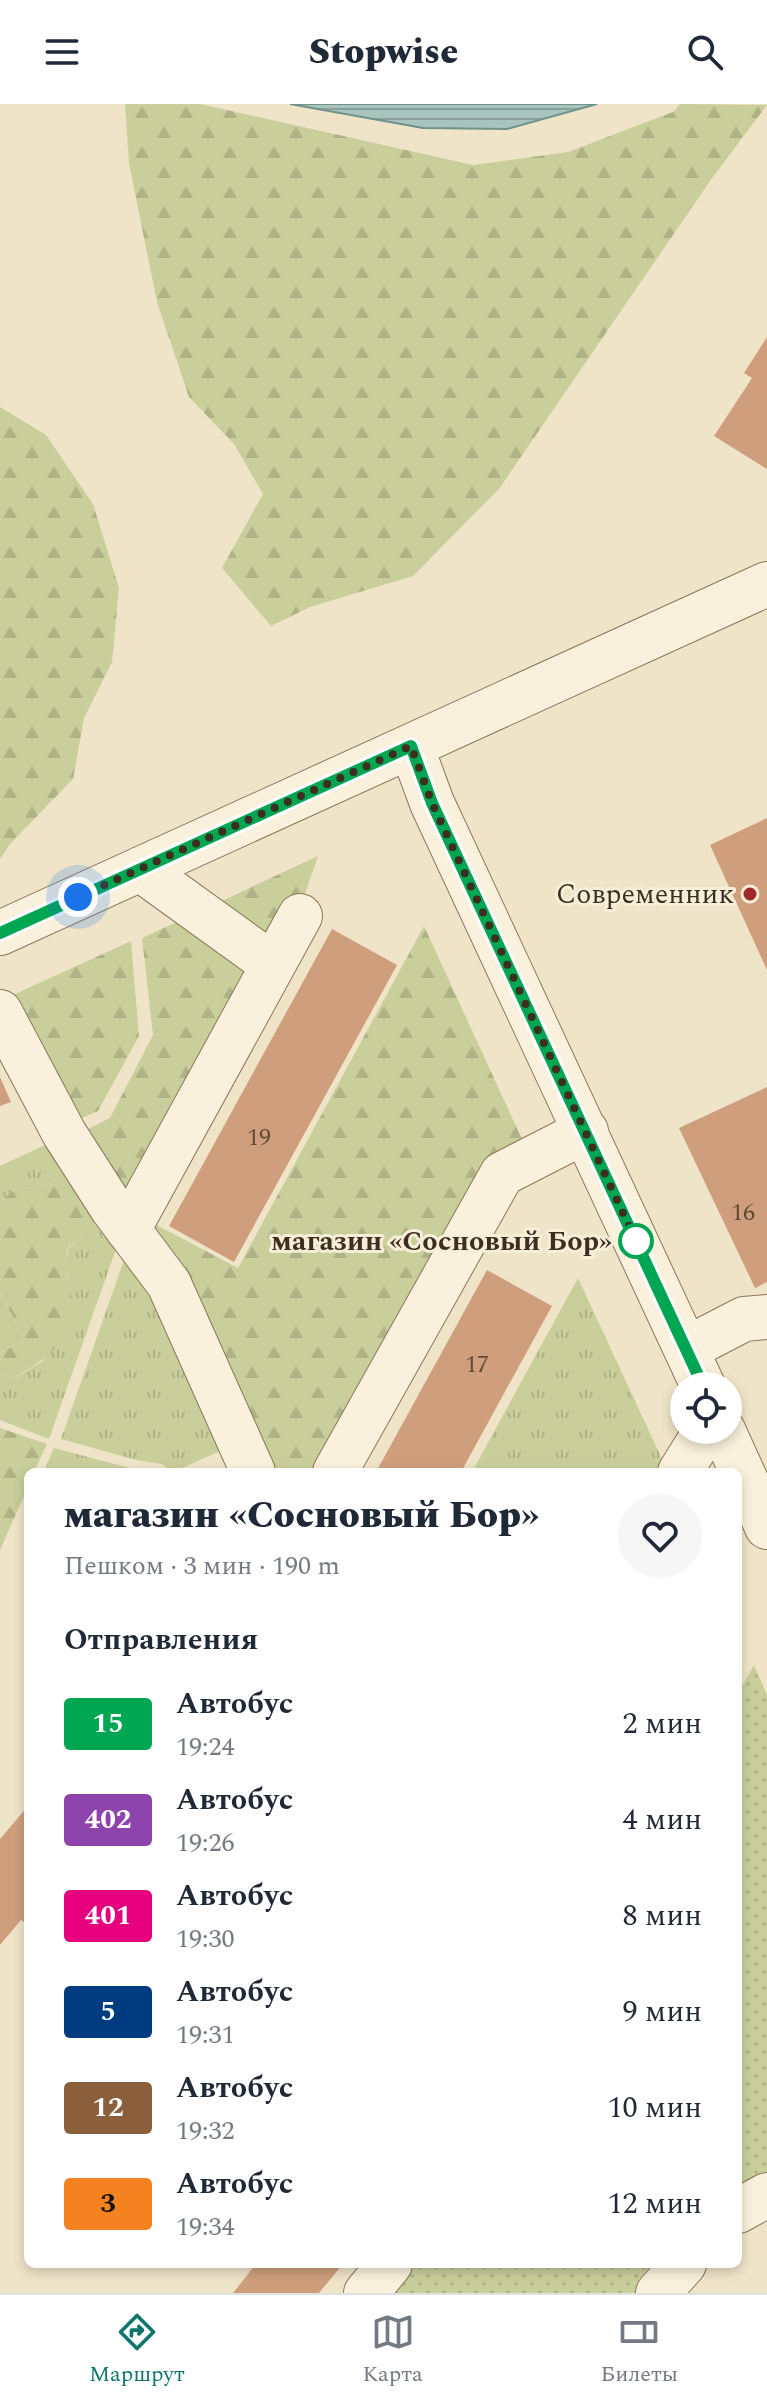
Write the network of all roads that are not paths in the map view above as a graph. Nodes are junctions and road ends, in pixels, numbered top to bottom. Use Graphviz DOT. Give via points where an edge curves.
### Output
graph roads {
  1 [pos="767,584"];
  2 [pos="411,746"];
  3 [pos="140,869"];
  4 [pos="300,916"];
  5 [pos="0,933"];
  6 [pos="273,965"];
  7 [pos="0,1012"];
  8 [pos="586,1131"];
  9 [pos="128,1230"];
  10 [pos="767,1317"];
  11 [pos="695,1367"];
  12 [pos="697,1444"];
  13 [pos="729,1444"];
  14 [pos="251,1468"];
  15 [pos="337,1468"];
  16 [pos="682,1468"];
  17 [pos="740,1468"];
  18 [pos="742,1472"];
  19 [pos="767,1527"];
  20 [pos="767,2195"];
  21 [pos="742,2209"];
  22 [pos="387,2268"];
  23 [pos="680,2268"];
  24 [pos="366,2293"];
  25 [pos="658,2293"];
  1 -- 2 [label="street"];
  2 -- 3 [label="street"];
  2 -- 8 [label="street" via="432,803"];
  3 -- 5 [label="street"];
  3 -- 6 [label="street"];
  4 -- 6 [label="street"];
  6 -- 9 [label="street"];
  7 -- 9 [label="street" via="64,1133"];
  8 -- 11 [label="street"];
  8 -- 15 [label="street" via="502,1174"];
  9 -- 14 [label="street" via="169,1284"];
  10 -- 11 [label="street" via="744,1319"];
  12 -- 16 [label="street"];
  13 -- 17 [label="street"];
  18 -- 19 [label="street"];
  20 -- 21 [label="street"];
  22 -- 24 [label="street"];
  23 -- 25 [label="street"];
}
